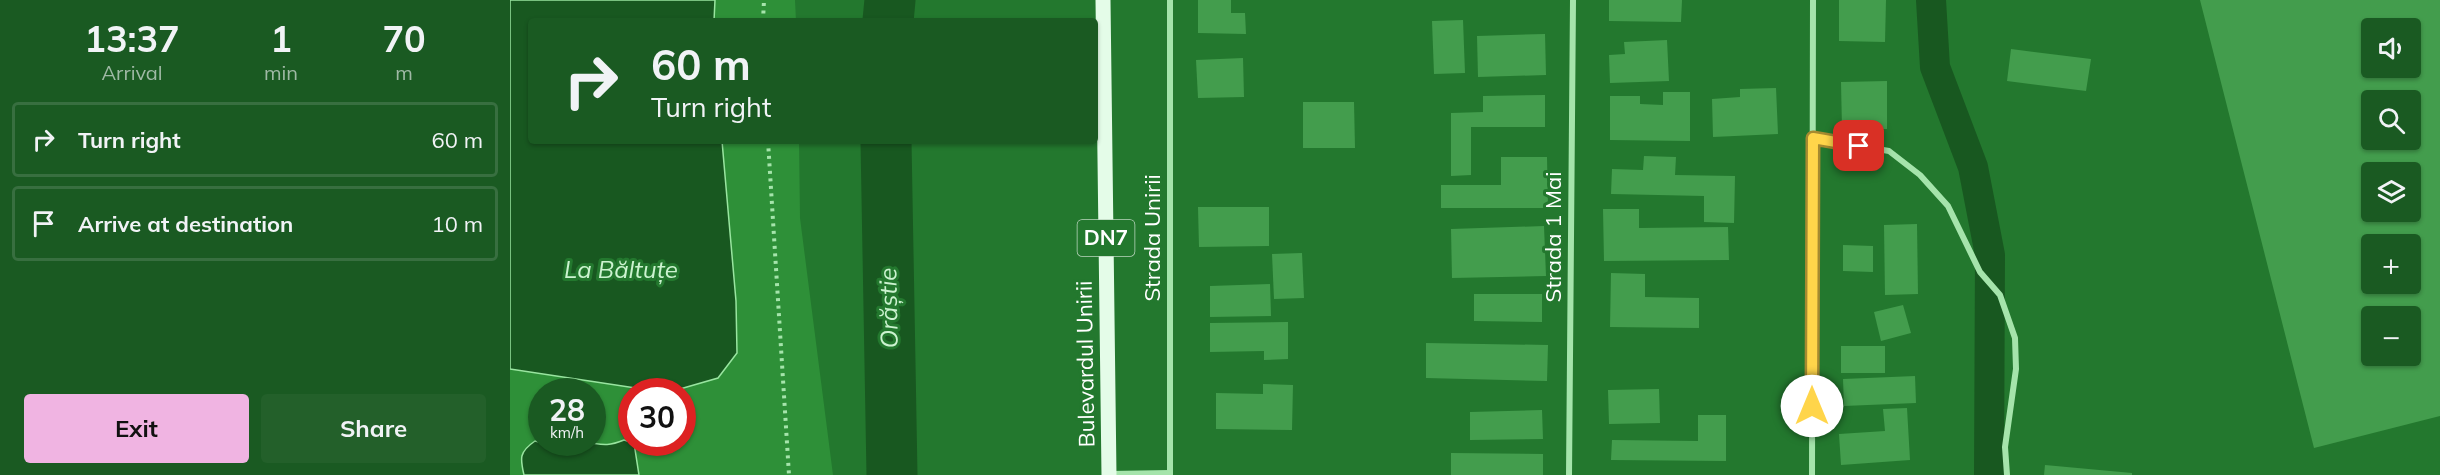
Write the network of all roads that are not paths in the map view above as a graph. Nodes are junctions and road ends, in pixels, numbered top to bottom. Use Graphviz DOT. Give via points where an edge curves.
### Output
graph roads {
  1 [pos="1103,0"];
  2 [pos="1170,0"];
  3 [pos="1573,0"];
  4 [pos="1813,0"];
  5 [pos="1813,138"];
  6 [pos="1109,474"];
  7 [pos="1170,474"];
  8 [pos="1569,475"];
  9 [pos="1812,475"];
  10 [pos="2007,475"];
  1 -- 6 [label="main road, Bulevardul Unirii / DN7"];
  2 -- 7 [label="street, Strada Unirii"];
  3 -- 8 [label="street, Strada 1 Mai"];
  4 -- 5 [label="street"];
  5 -- 9 [label="street"];
  5 -- 10 [label="street" via="1889,151 1920,175 1948,206 1980,272 2000,295 2014,338 2016,369 2005,447"];
  6 -- 7 [label="street"];
}
